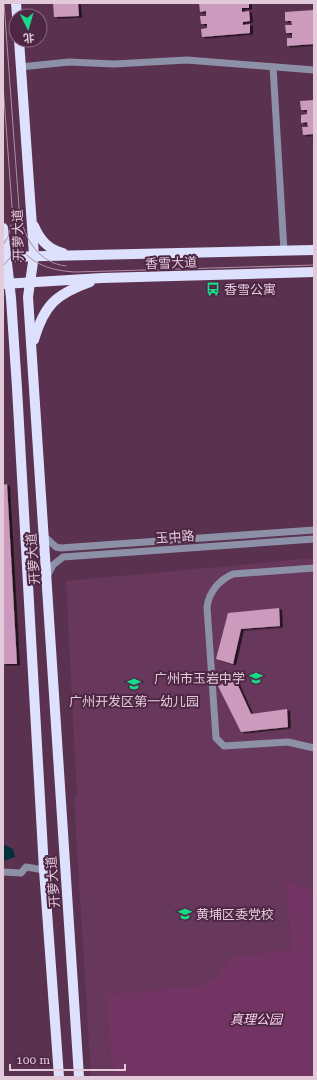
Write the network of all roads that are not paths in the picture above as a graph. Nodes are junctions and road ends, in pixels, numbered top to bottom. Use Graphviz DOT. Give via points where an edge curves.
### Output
graph roads {
  1 [pos="19,48"];
  2 [pos="20,67"];
  3 [pos="273,67"];
  4 [pos="314,70"];
  5 [pos="32,220"];
  6 [pos="3,228"];
  7 [pos="314,250"];
  8 [pos="284,251"];
  9 [pos="69,255"];
  10 [pos="34,256"];
  11 [pos="5,257"];
  12 [pos="314,272"];
  13 [pos="102,278"];
  14 [pos="29,282"];
  15 [pos="6,284"];
  16 [pos="31,348"];
  17 [pos="17,377"];
  18 [pos="34,377"];
  19 [pos="314,530"];
  20 [pos="44,536"];
  21 [pos="314,539"];
  22 [pos="314,568"];
  23 [pos="47,576"];
  24 [pos="314,748"];
  25 [pos="44,870"];
  26 [pos="3,872"];
  27 [pos="60,1077"];
  28 [pos="79,1077"];
  1 -- 2 [label="main road, 开萝大道"];
  2 -- 3 [label="street" via="69,62 114,64 187,60"];
  2 -- 5 [label="main road, 开萝大道"];
  3 -- 4 [label="street"];
  3 -- 8 [label="street"];
  5 -- 9 [label="main road" via="40,238 47,246"];
  5 -- 10 [label="main road, 开萝大道"];
  6 -- 11 [label="main road, 开萝大道"];
  7 -- 8 [label="main road, 香雪大道"];
  8 -- 9 [label="main road, 香雪大道"];
  9 -- 10 [label="main road, 香雪大道"];
  10 -- 11 [label="main road, 香雪大道"];
  10 -- 14 [label="main road, 开萝大道"];
  11 -- 15 [label="main road, 开萝大道"];
  12 -- 13 [label="main road, 香雪大道"];
  13 -- 14 [label="main road, 香雪大道"];
  13 -- 16 [label="main road" via="54,299 38,326"];
  14 -- 15 [label="main road, 香雪大道"];
  14 -- 16 [label="main road, 开萝大道"];
  15 -- 17 [label="main road, 开萝大道"];
  16 -- 18 [label="main road, 开萝大道"];
  17 -- 18 [label="main road" via="18,368 22,366"];
  17 -- 25 [label="main road, 开萝大道"];
  18 -- 20 [label="main road, 开萝大道"];
  19 -- 20 [label="street, 玉中路" via="61,548 56,547"];
  20 -- 23 [label="main road, 开萝大道"];
  21 -- 23 [label="street, 玉中路" via="64,557 53,565"];
  22 -- 24 [label="street" via="233,574 225,578 208,597 207,607 216,738 224,746 288,742"];
  23 -- 28 [label="main road, 开萝大道"];
  25 -- 26 [label="street" via="26,867 21,873"];
  25 -- 27 [label="main road, 开萝大道"];
}
